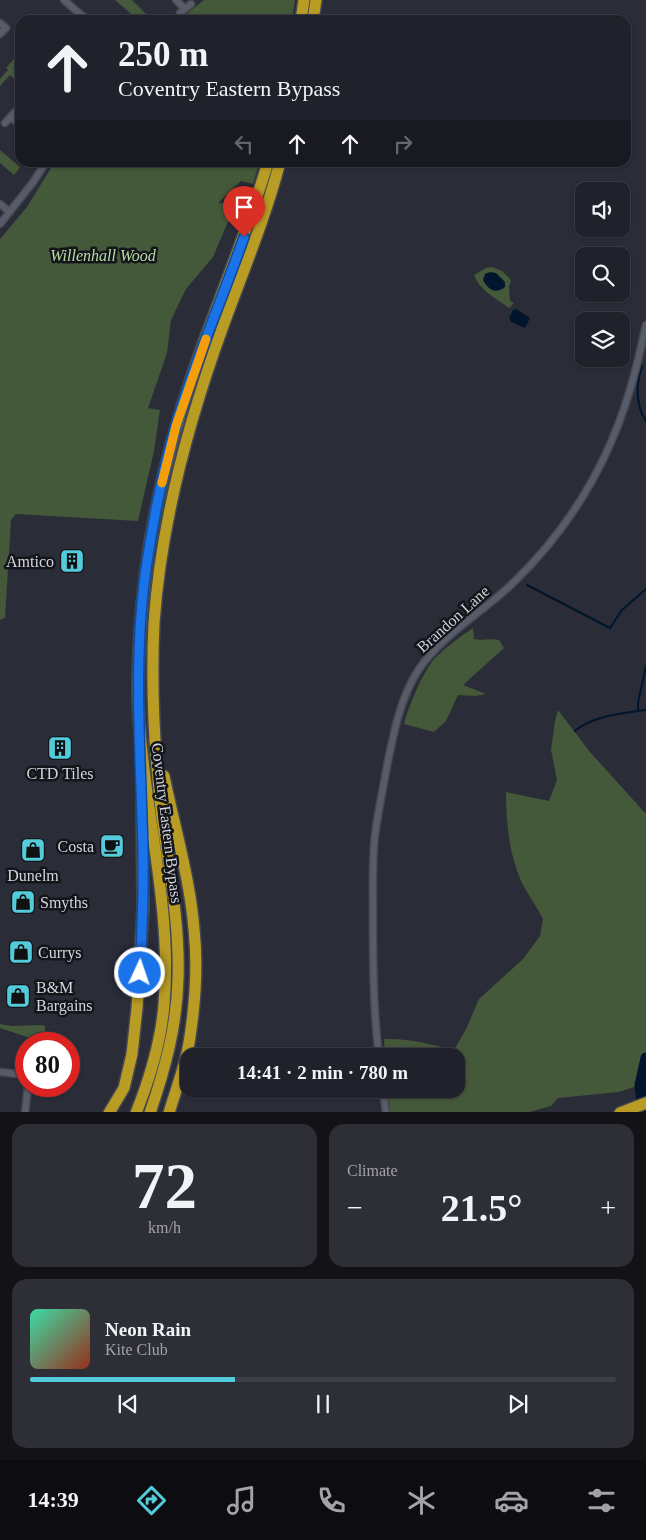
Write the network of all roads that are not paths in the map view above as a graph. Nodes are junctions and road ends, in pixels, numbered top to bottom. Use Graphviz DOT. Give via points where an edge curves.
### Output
graph roads {
  1 [pos="64,0"];
  2 [pos="176,0"];
  3 [pos="304,0"];
  4 [pos="316,0"];
  5 [pos="191,4"];
  6 [pos="81,15"];
  7 [pos="302,15"];
  8 [pos="314,15"];
  9 [pos="0,23"];
  10 [pos="0,34"];
  11 [pos="15,112"];
  12 [pos="11,117"];
  13 [pos="15,121"];
  14 [pos="6,122"];
  15 [pos="43,167"];
  16 [pos="267,167"];
  17 [pos="278,167"];
  18 [pos="0,204"];
  19 [pos="10,212"];
  20 [pos="0,224"];
  21 [pos="646,325"];
  22 [pos="154,728"];
  23 [pos="140,731"];
  24 [pos="378,1048"];
  25 [pos="0,1072"];
  26 [pos="15,1074"];
  27 [pos="27,1097"];
  28 [pos="384,1098"];
  29 [pos="646,1103"];
  30 [pos="25,1112"];
  31 [pos="109,1112"];
  32 [pos="136,1112"];
  33 [pos="150,1112"];
  34 [pos="169,1112"];
  35 [pos="386,1112"];
  36 [pos="620,1112"];
  37 [pos="641,1112"];
  38 [pos="646,1112"];
  1 -- 6 [label="street"];
  2 -- 5 [label="street" via="182,11"];
  3 -- 7 [label="highway"];
  4 -- 8 [label="highway"];
  9 -- 10 [label="street" via="6,28"];
  11 -- 12 [label="street"];
  12 -- 13 [label="street"];
  12 -- 14 [label="street"];
  15 -- 19 [label="street"];
  16 -- 23 [label="highway, Coventry Eastern Bypass" via="191,379 160,490 147,563 140,632"];
  17 -- 22 [label="highway, Coventry Eastern Bypass" via="199,398 179,467 162,552 155,621"];
  18 -- 19 [label="street"];
  19 -- 20 [label="street"];
  21 -- 24 [label="street, Brandon Lane" via="620,419 575,511 534,563 433,653 420,668 402,704 381,798 373,860 373,971"];
  22 -- 33 [label="highway, Coventry Eastern Bypass" via="176,921 178,981 164,1074"];
  22 -- 34 [label="highway" via="188,887 196,961 189,1043"];
  23 -- 31 [label="highway" via="143,854 137,1008 124,1088"];
  23 -- 32 [label="highway, Coventry Eastern Bypass" via="166,960 158,1044"];
  25 -- 26 [label="street"];
  27 -- 30 [label="street"];
  28 -- 35 [label="street"];
  29 -- 36 [label="highway"];
  37 -- 38 [label="highway"];
}
